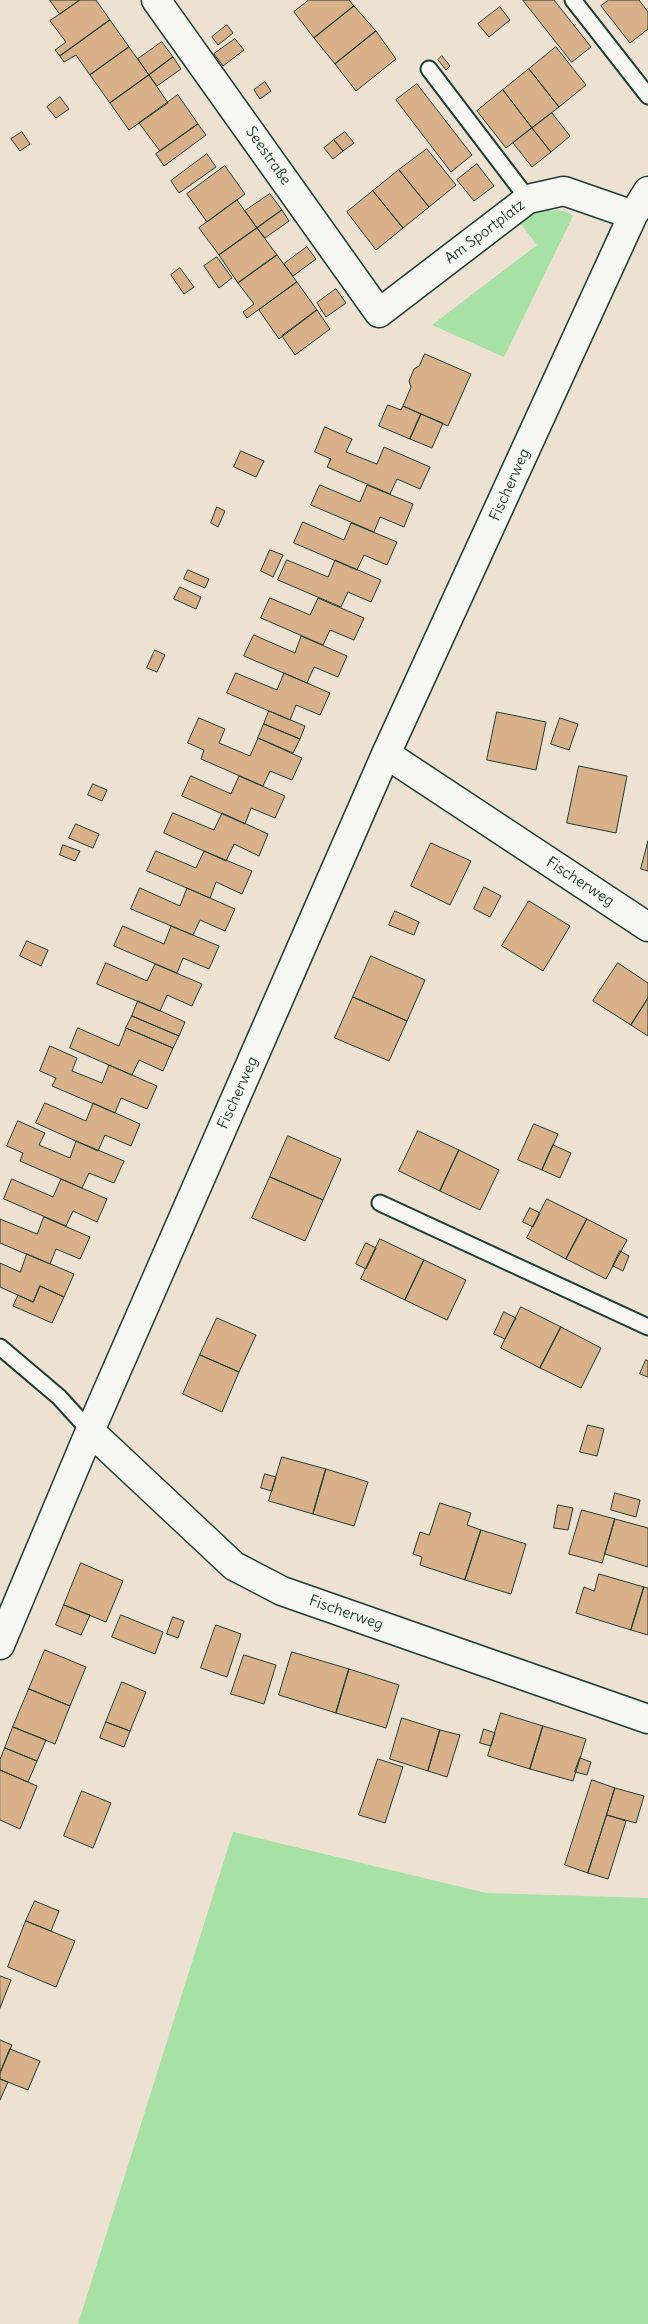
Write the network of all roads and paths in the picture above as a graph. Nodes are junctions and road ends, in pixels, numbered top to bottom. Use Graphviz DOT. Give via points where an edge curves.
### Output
graph roads {
  1 [pos="156,0"];
  2 [pos="573,0"];
  3 [pos="429,69"];
  4 [pos="648,96"];
  5 [pos="648,191"];
  6 [pos="528,199"];
  7 [pos="633,215"];
  8 [pos="379,313"];
  9 [pos="386,754"];
  10 [pos="648,927"];
  11 [pos="380,1203"];
  12 [pos="648,1327"];
  13 [pos="0,1347"];
  14 [pos="90,1431"];
  15 [pos="0,1645"];
  16 [pos="648,1719"];
  1 -- 8 [label="street, Seestraße"];
  2 -- 4 [label="lane"];
  3 -- 6 [label="lane"];
  5 -- 7 [label="street"];
  6 -- 7 [label="street, Am Sportplatz" via="564,191"];
  6 -- 8 [label="street, Am Sportplatz"];
  7 -- 9 [label="street, Fischerweg"];
  9 -- 10 [label="street, Fischerweg"];
  9 -- 14 [label="street, Fischerweg"];
  11 -- 12 [label="lane"];
  13 -- 14 [label="lane" via="59,1397"];
  14 -- 15 [label="street, Fischerweg"];
  14 -- 16 [label="street, Fischerweg" via="234,1566 282,1590"];
}
